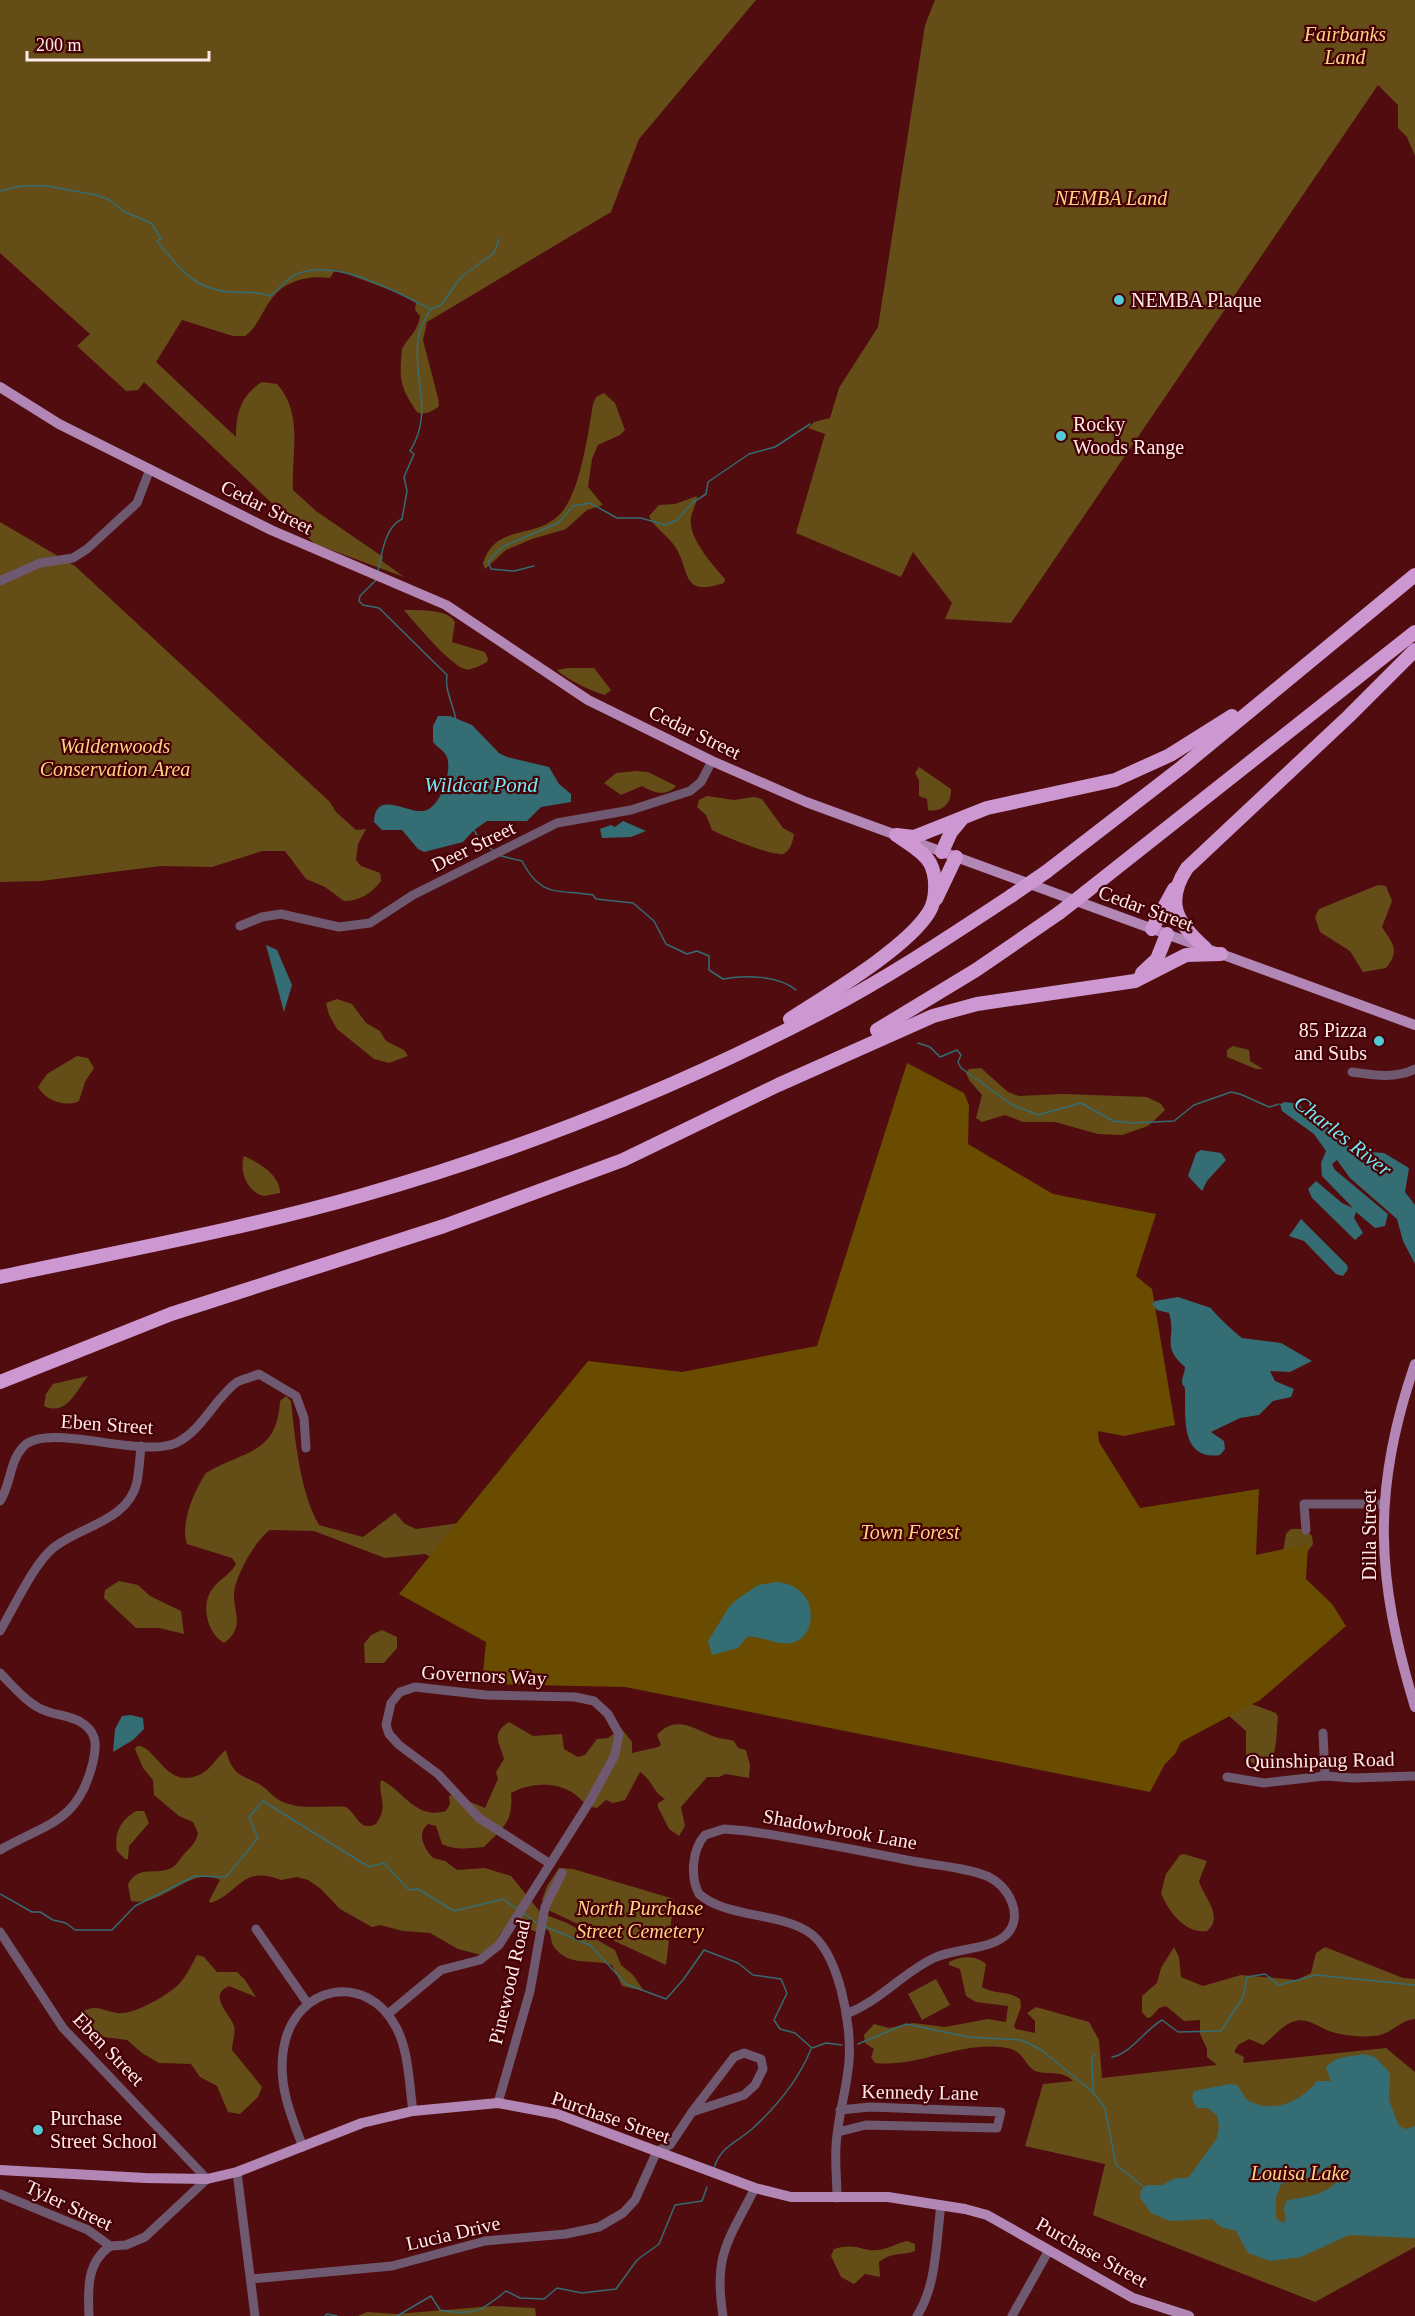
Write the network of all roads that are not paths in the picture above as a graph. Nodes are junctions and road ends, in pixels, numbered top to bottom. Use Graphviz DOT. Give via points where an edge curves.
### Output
graph roads {
  1 [pos="0,387"];
  2 [pos="150,470"];
  3 [pos="1415,575"];
  4 [pos="0,581"];
  5 [pos="1415,632"];
  6 [pos="1415,650"];
  7 [pos="1294,676"];
  8 [pos="712,761"];
  9 [pos="967,815"];
  10 [pos="896,835"];
  11 [pos="942,852"];
  12 [pos="956,857"];
  13 [pos="1180,879"];
  14 [pos="931,909"];
  15 [pos="240,926"];
  16 [pos="1152,929"];
  17 [pos="1167,934"];
  18 [pos="1205,948"];
  19 [pos="1221,954"];
  20 [pos="1125,983"];
  21 [pos="1415,1025"];
  22 [pos="743,1051"];
  23 [pos="1415,1069"];
  24 [pos="1352,1072"];
  25 [pos="778,1085"];
  26 [pos="0,1277"];
  27 [pos="1415,1364"];
  28 [pos="0,1382"];
  29 [pos="141,1446"];
  30 [pos="306,1448"];
  31 [pos="0,1501"];
  32 [pos="1384,1504"];
  33 [pos="1306,1530"];
  34 [pos="0,1631"];
  35 [pos="0,1673"];
  36 [pos="1415,1707"];
  37 [pos="1323,1733"];
  38 [pos="1325,1776"];
  39 [pos="1415,1776"];
  40 [pos="1227,1777"];
  41 [pos="0,1850"];
  42 [pos="549,1863"];
  43 [pos="562,1873"];
  44 [pos="256,1929"];
  45 [pos="0,1932"];
  46 [pos="308,2004"];
  47 [pos="388,2014"];
  48 [pos="846,2014"];
  49 [pos="498,2103"];
  50 [pos="840,2110"];
  51 [pos="412,2111"];
  52 [pos="692,2112"];
  53 [pos="838,2132"];
  54 [pos="303,2147"];
  55 [pos="657,2151"];
  56 [pos="0,2170"];
  57 [pos="237,2172"];
  58 [pos="207,2179"];
  59 [pos="755,2188"];
  60 [pos="0,2194"];
  61 [pos="837,2198"];
  62 [pos="940,2205"];
  63 [pos="110,2246"];
  64 [pos="1049,2250"];
  65 [pos="252,2280"];
  66 [pos="89,2316"];
  67 [pos="255,2316"];
  68 [pos="723,2316"];
  69 [pos="917,2316"];
  70 [pos="1012,2316"];
  71 [pos="1189,2316"];
  1 -- 2 [label="main road, Cedar Street" via="51,420"];
  2 -- 4 [label="street" via="137,503 87,549 73,558 40,563"];
  2 -- 8 [label="main road, Cedar Street" via="278,533 455,610 578,694"];
  3 -- 7 [label="highway"];
  5 -- 25 [label="highway, bridge" via="1059,913 930,1000"];
  6 -- 13 [label="highway" via="1196,857"];
  7 -- 9 [label="highway" via="1201,737 1138,771 1086,788"];
  7 -- 22 [label="highway, bridge" via="1182,767 1011,896 821,1012"];
  8 -- 10 [label="main road, Cedar Street"];
  8 -- 15 [label="street, Deer Street" via="701,782 690,791 631,810 565,820 413,895 381,918 362,926 339,927 281,915"];
  9 -- 10 [label="highway" via="924,835"];
  9 -- 11 [label="highway" via="951,832"];
  10 -- 11 [label="main road, Cedar Street"];
  10 -- 14 [label="highway" via="924,855 931,865 935,882"];
  11 -- 12 [label="main road, Cedar Street"];
  12 -- 14 [label="highway"];
  12 -- 16 [label="main road, Cedar Street"];
  13 -- 16 [label="highway"];
  13 -- 18 [label="highway" via="1175,905 1178,918"];
  14 -- 22 [label="highway" via="902,941"];
  16 -- 17 [label="main road, Cedar Street"];
  17 -- 18 [label="main road, Cedar Street"];
  17 -- 20 [label="highway" via="1153,963"];
  18 -- 19 [label="main road, Cedar Street"];
  19 -- 20 [label="highway" via="1186,955 1146,977"];
  19 -- 21 [label="main road, Cedar Street"];
  20 -- 25 [label="highway" via="950,1010"];
  22 -- 26 [label="highway" via="605,1113 436,1173 271,1219"];
  23 -- 24 [label="street" via="1379,1076"];
  25 -- 28 [label="highway" via="643,1150 569,1180 444,1226 171,1314"];
  27 -- 32 [label="main road, Dilla Street" via="1394,1435"];
  29 -- 30 [label="street, Eben Street" via="164,1446 182,1439 237,1383 259,1374 296,1396 304,1418"];
  29 -- 31 [label="street, Eben Street" via="56,1439 31,1441 18,1453"];
  29 -- 34 [label="street" via="137,1483 128,1503 52,1550"];
  32 -- 33 [label="street" via="1304,1504"];
  32 -- 36 [label="main road, Dilla Street" via="1388,1601"];
  35 -- 41 [label="street" via="40,1709 83,1723 93,1734 96,1746 86,1782 66,1815"];
  37 -- 38 [label="street"];
  38 -- 39 [label="street, Quinshipaug Road"];
  38 -- 40 [label="street, Quinshipaug Road" via="1264,1783"];
  42 -- 42 [label="street, Governors Way" via="615,1755 619,1734 608,1714 594,1701 575,1697 486,1695 415,1687 400,1692 391,1703 386,1725 394,1739 438,1774 479,1818"];
  42 -- 47 [label="street, Governors Way" via="492,1952 480,1960 441,1970"];
  43 -- 49 [label="street, Pinewood Road" via="545,1907 530,1991"];
  44 -- 46 [label="street"];
  45 -- 58 [label="street, Eben Street" via="63,2028"];
  46 -- 47 [label="street" via="348,1991 372,1998"];
  46 -- 54 [label="street" via="287,2034 282,2070 287,2106"];
  47 -- 51 [label="street" via="403,2041"];
  48 -- 48 [label="street, Shadowbrook Lane" via="873,2002 934,1958 1002,1938 1011,1928 1015,1914 1005,1890 981,1874 747,1830 724,1829 705,1835 694,1856 694,1882 699,1894 814,1936 829,1956"];
  48 -- 50 [label="street" via="850,2050"];
  49 -- 51 [label="main road, Purchase Street"];
  49 -- 55 [label="main road, Purchase Street" via="557,2114"];
  50 -- 53 [label="street"];
  50 -- 53 [label="street, Kennedy Lane" via="870,2107 1001,2112 997,2127 866,2125"];
  51 -- 54 [label="main road, Purchase Street" via="362,2123"];
  52 -- 52 [label="street" via="748,2092 760,2076 761,2059 744,2054 734,2057"];
  52 -- 55 [label="street" via="670,2145"];
  53 -- 61 [label="street"];
  54 -- 57 [label="main road, Purchase Street"];
  55 -- 59 [label="main road, Purchase Street"];
  55 -- 65 [label="street, Lucia Drive" via="640,2193 629,2207 590,2230 485,2241 385,2267"];
  56 -- 58 [label="main road, Purchase Street"];
  57 -- 58 [label="main road, Purchase Street"];
  57 -- 65 [label="street"];
  58 -- 63 [label="street, Tyler Street" via="145,2237 129,2245"];
  59 -- 61 [label="main road, Purchase Street" via="791,2197"];
  59 -- 68 [label="street" via="726,2245 720,2267"];
  60 -- 63 [label="street, Tyler Street" via="88,2230"];
  61 -- 62 [label="main road, Purchase Street" via="888,2197"];
  62 -- 64 [label="main road, Purchase Street" via="987,2215"];
  62 -- 69 [label="street" via="929,2287"];
  63 -- 66 [label="street" via="92,2269"];
  64 -- 70 [label="street"];
  64 -- 71 [label="main road, Purchase Street" via="1133,2298"];
  65 -- 67 [label="street"];
}
